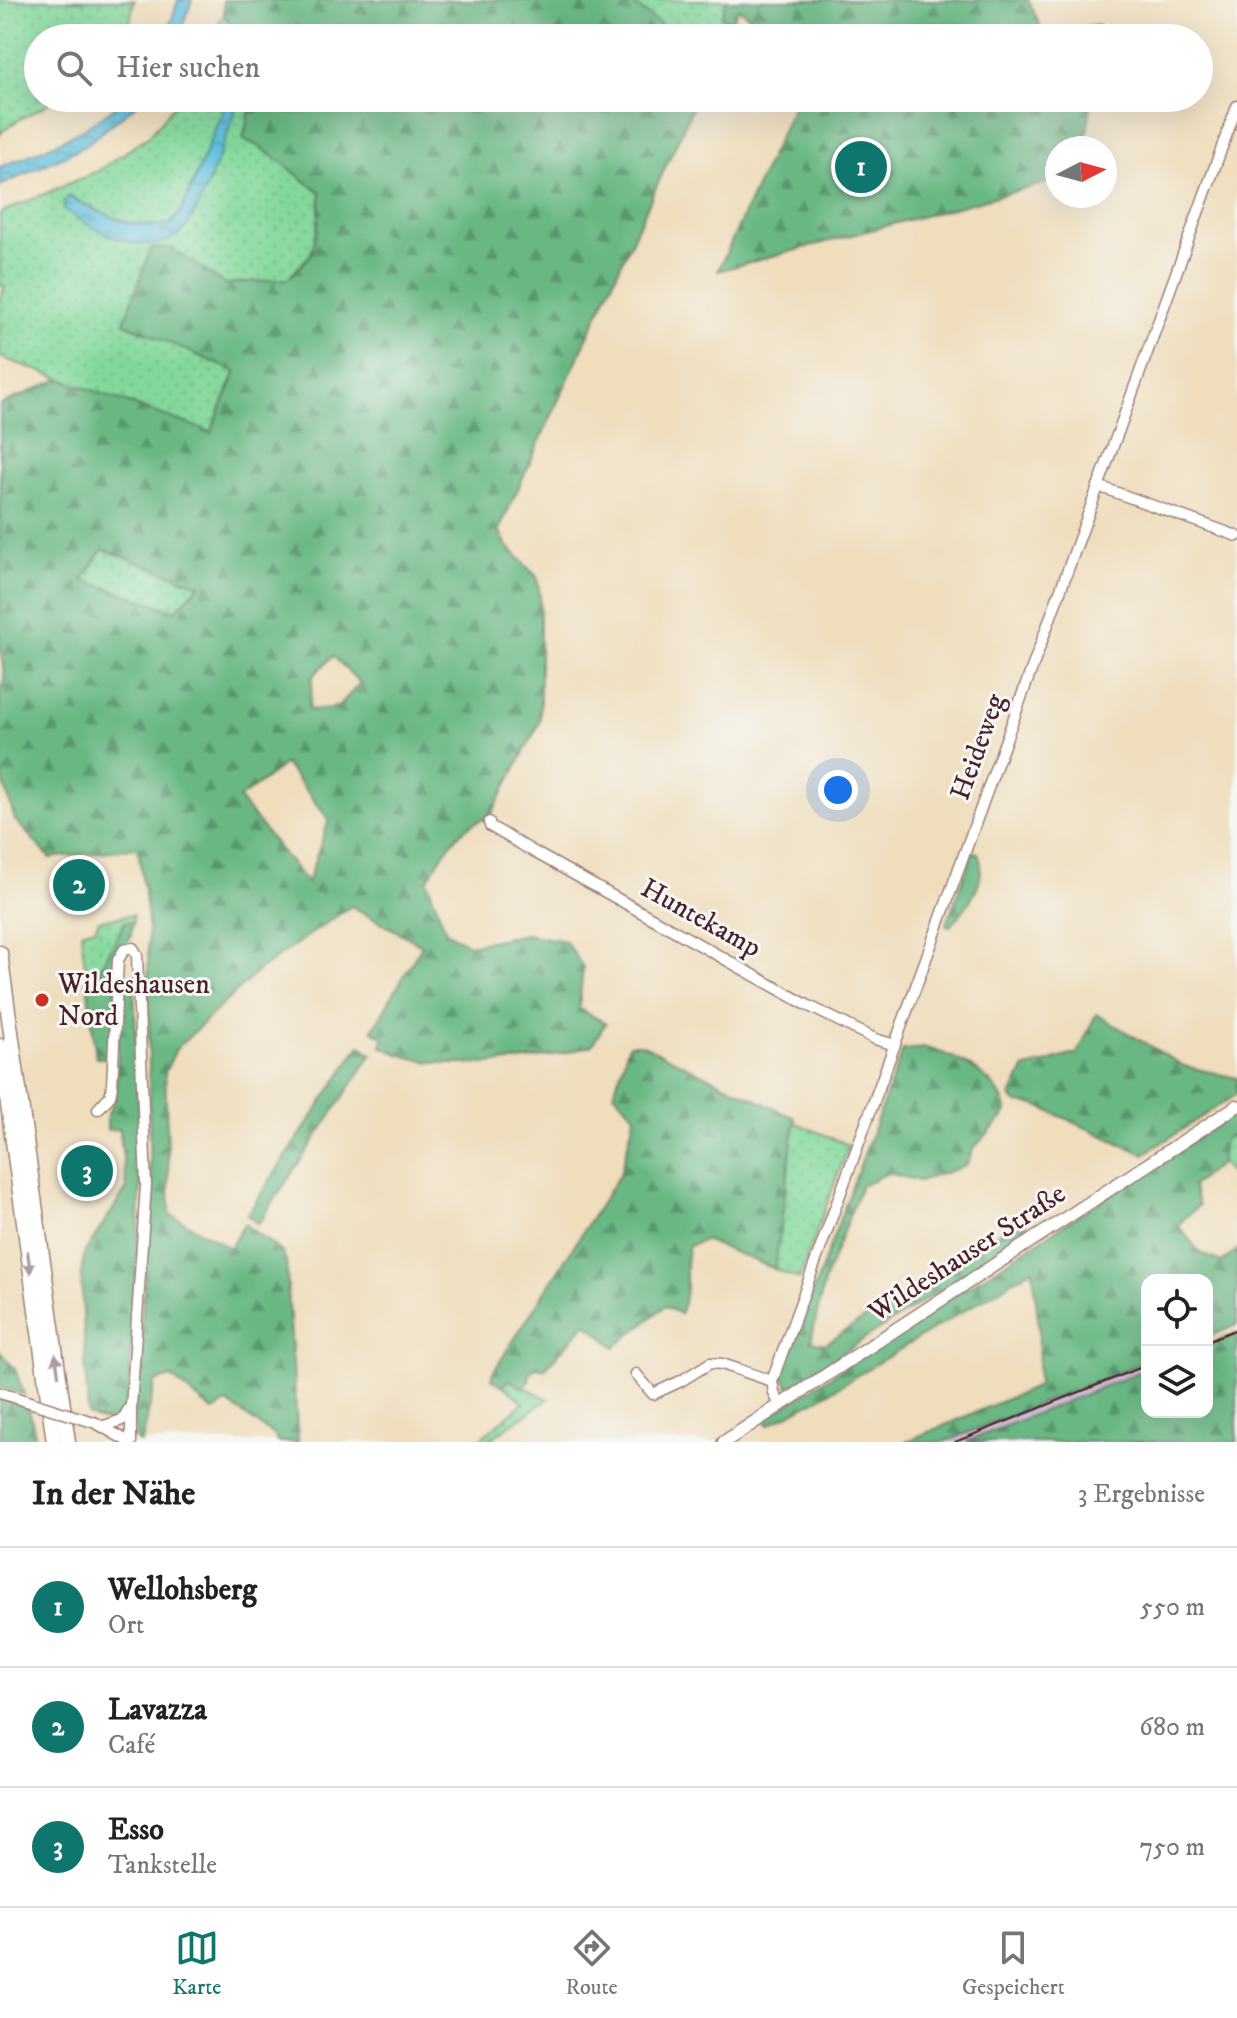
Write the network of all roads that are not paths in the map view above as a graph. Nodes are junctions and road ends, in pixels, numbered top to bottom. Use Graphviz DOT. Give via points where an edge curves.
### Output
graph roads {
  1 [pos="1237,106"];
  2 [pos="1098,486"];
  3 [pos="1237,536"];
  4 [pos="489,822"];
  5 [pos="0,953"];
  6 [pos="895,1045"];
  7 [pos="0,1046"];
  8 [pos="1237,1106"];
  9 [pos="98,1109"];
  10 [pos="636,1374"];
  11 [pos="772,1381"];
  12 [pos="0,1393"];
  13 [pos="780,1405"];
  14 [pos="131,1407"];
  15 [pos="100,1424"];
  16 [pos="54,1442"];
  17 [pos="68,1442"];
  18 [pos="130,1442"];
  19 [pos="724,1442"];
  1 -- 2 [label="street, Heideweg"];
  2 -- 3 [label="street"];
  2 -- 6 [label="street, Heideweg"];
  4 -- 6 [label="street, Huntekamp" via="807,1005"];
  17 -- 5 [label="highway, one-way"];
  6 -- 11 [label="street, Heideweg"];
  7 -- 16 [label="highway, one-way"];
  8 -- 13 [label="main road, Wildeshauser Straße"];
  9 -- 14 [label="street" via="112,1086 118,960 124,950 133,948 146,1185"];
  10 -- 11 [label="street" via="653,1394 710,1363"];
  11 -- 13 [label="street"];
  12 -- 15 [label="street, bridge"];
  13 -- 19 [label="main road, Wildeshauser Straße"];
  14 -- 15 [label="street" via="122,1420"];
  14 -- 18 [label="street"];
  15 -- 18 [label="street"];
}
